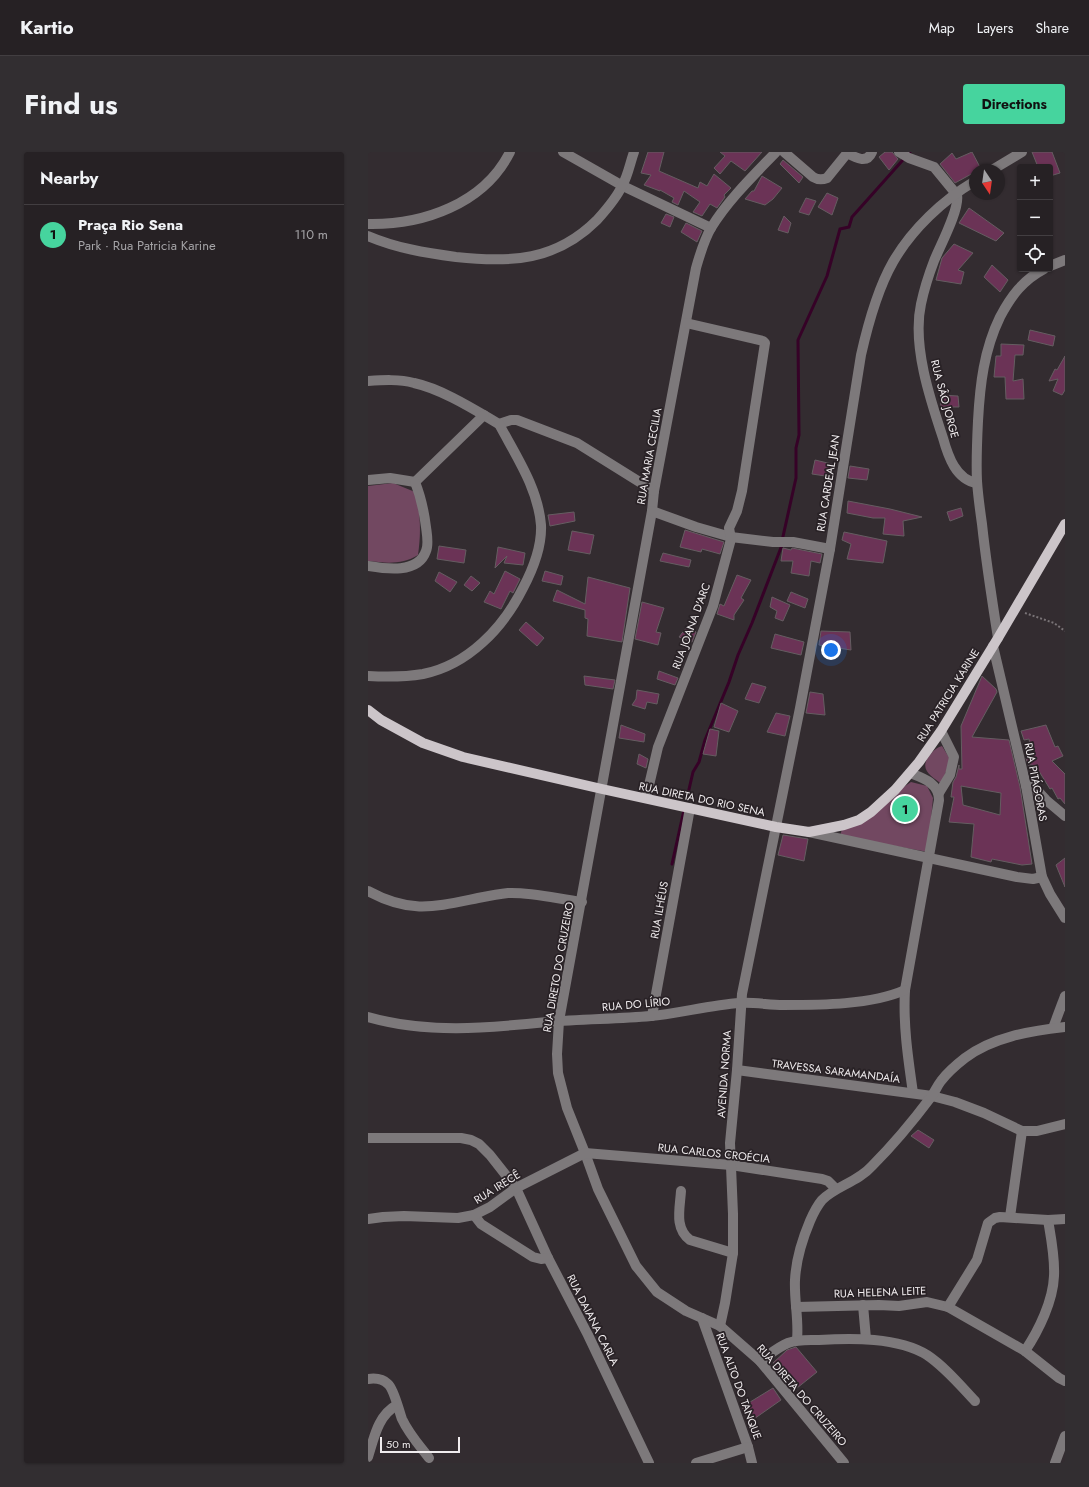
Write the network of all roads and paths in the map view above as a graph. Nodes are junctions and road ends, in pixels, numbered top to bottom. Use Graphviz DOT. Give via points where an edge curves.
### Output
graph roads {
  1 [pos="510,152"];
  2 [pos="564,152"];
  3 [pos="634,152"];
  4 [pos="776,152"];
  5 [pos="784,152"];
  6 [pos="872,152"];
  7 [pos="1022,152"];
  8 [pos="848,153"];
  9 [pos="903,155"];
  10 [pos="1002,164"];
  11 [pos="969,184"];
  12 [pos="623,186"];
  13 [pos="955,192"];
  14 [pos="368,224"];
  15 [pos="711,228"];
  16 [pos="368,236"];
  17 [pos="1065,260"];
  18 [pos="1053,265"];
  19 [pos="1040,272"];
  20 [pos="686,323"];
  21 [pos="368,381"];
  22 [pos="484,415"];
  23 [pos="499,424"];
  24 [pos="368,480"];
  25 [pos="415,482"];
  26 [pos="977,483"];
  27 [pos="654,491"];
  28 [pos="652,511"];
  29 [pos="1065,524"];
  30 [pos="732,536"];
  31 [pos="830,549"];
  32 [pos="368,566"];
  33 [pos="1014,612"];
  34 [pos="1065,631"];
  35 [pos="996,642"];
  36 [pos="368,676"];
  37 [pos="368,710"];
  38 [pos="941,731"];
  39 [pos="910,773"];
  40 [pos="1026,786"];
  41 [pos="602,790"];
  42 [pos="939,793"];
  43 [pos="646,798"];
  44 [pos="690,808"];
  45 [pos="1065,816"];
  46 [pos="776,827"];
  47 [pos="809,832"];
  48 [pos="930,859"];
  49 [pos="1042,877"];
  50 [pos="368,891"];
  51 [pos="582,902"];
  52 [pos="1065,918"];
  53 [pos="905,990"];
  54 [pos="1065,996"];
  55 [pos="742,1003"];
  56 [pos="652,1016"];
  57 [pos="368,1017"];
  58 [pos="559,1021"];
  59 [pos="1065,1027"];
  60 [pos="1053,1028"];
  61 [pos="737,1070"];
  62 [pos="913,1093"];
  63 [pos="932,1096"];
  64 [pos="1065,1124"];
  65 [pos="1022,1131"];
  66 [pos="368,1138"];
  67 [pos="585,1153"];
  68 [pos="731,1166"];
  69 [pos="516,1188"];
  70 [pos="836,1189"];
  71 [pos="681,1191"];
  72 [pos="474,1215"];
  73 [pos="1010,1217"];
  74 [pos="368,1219"];
  75 [pos="1065,1219"];
  76 [pos="1048,1220"];
  77 [pos="733,1253"];
  78 [pos="548,1258"];
  79 [pos="863,1305"];
  80 [pos="796,1307"];
  81 [pos="948,1307"];
  82 [pos="702,1318"];
  83 [pos="720,1326"];
  84 [pos="866,1339"];
  85 [pos="797,1340"];
  86 [pos="1025,1351"];
  87 [pos="760,1361"];
  88 [pos="368,1378"];
  89 [pos="1065,1381"];
  90 [pos="975,1401"];
  91 [pos="396,1405"];
  92 [pos="1065,1436"];
  93 [pos="748,1447"];
  94 [pos="368,1457"];
  95 [pos="429,1458"];
  96 [pos="649,1463"];
  97 [pos="696,1463"];
  98 [pos="752,1463"];
  99 [pos="844,1463"];
  100 [pos="1054,1463"];
  1 -- 14 [label="street" via="495,175 461,203 421,219"];
  2 -- 12 [label="street"];
  3 -- 12 [label="street"];
  4 -- 15 [label="street, RUA MARIA CECILIA" via="743,186"];
  5 -- 8 [label="street" via="818,179 827,178"];
  6 -- 8 [label="street" via="869,158 864,159"];
  7 -- 10 [label="street"];
  9 -- 13 [label="street" via="934,166"];
  11 -- 13 [label="street, RUA CARDEAL JEAN"];
  12 -- 15 [label="street"];
  12 -- 16 [label="street" via="611,204 587,230 554,250 527,257 488,259 446,256 415,251"];
  13 -- 26 [label="street, RUA SÂO JORGE" via="958,198 956,209 934,262 921,305 919,332 928,390 944,441 959,472 970,482"];
  13 -- 31 [label="street, RUA CARDEAL JEAN" via="910,237 893,262 878,296 861,355"];
  15 -- 20 [label="street, RUA MARIA CECILIA" via="701,250"];
  17 -- 18 [label="street"];
  19 -- 26 [label="street, RUA PITÁGORAS" via="1014,293 996,326 985,359 979,390"];
  20 -- 27 [label="street, RUA MARIA CECILIA"];
  20 -- 30 [label="street, RUA JOANA D'ARC" via="765,342 742,491 729,528"];
  21 -- 22 [label="street" via="393,380 419,384"];
  22 -- 23 [label="street"];
  22 -- 25 [label="street"];
  23 -- 27 [label="street" via="517,420 577,443"];
  23 -- 36 [label="street" via="534,492 541,524 541,538 532,569 517,601 490,636 462,658 423,674 401,677"];
  24 -- 25 [label="street" via="390,478"];
  25 -- 32 [label="street" via="422,502 427,551 417,562 403,568 383,569"];
  26 -- 35 [label="street, RUA PITÁGORAS"];
  27 -- 28 [label="street, RUA MARIA CECILIA"];
  28 -- 30 [label="street" via="696,527"];
  28 -- 41 [label="street, RUA MARIA CECILIA"];
  29 -- 33 [label="main road, RUA PATRICIA KARINE"];
  30 -- 31 [label="street" via="793,542"];
  30 -- 43 [label="street, RUA JOANA D'ARC" via="713,606 658,747"];
  31 -- 46 [label="street, RUA CARDEAL JEAN"];
  33 -- 34 [label="path" via="1028,613 1054,623"];
  33 -- 35 [label="main road, RUA PATRICIA KARINE"];
  35 -- 38 [label="main road, RUA PATRICIA KARINE"];
  35 -- 40 [label="street, RUA PITÁGORAS"];
  37 -- 41 [label="main road, RUA DIRETA DO RIO SENA" via="404,733 443,751"];
  38 -- 39 [label="main road, RUA PATRICIA KARINE"];
  38 -- 42 [label="street" via="954,756 950,775"];
  39 -- 42 [label="street" via="934,784"];
  39 -- 47 [label="main road, RUA PATRICIA KARINE" via="871,812 859,820"];
  40 -- 45 [label="street" via="1034,787"];
  40 -- 49 [label="street, RUA PITÁGORAS"];
  41 -- 43 [label="main road, RUA DIRETA DO RIO SENA"];
  41 -- 51 [label="street, RUA DIRETO DO CRUZEIRO"];
  42 -- 48 [label="street"];
  43 -- 44 [label="main road, RUA DIRETA DO RIO SENA"];
  44 -- 46 [label="main road, RUA DIRETA DO RIO SENA"];
  44 -- 56 [label="street, RUA ILHÉUS"];
  46 -- 47 [label="main road, RUA DIRETA DO RIO SENA"];
  46 -- 55 [label="street, AVENIDA NORMA"];
  47 -- 48 [label="street, RUA DIRETA DO RIO SENA"];
  48 -- 49 [label="street, RUA DIRETA DO RIO SENA" via="1017,878"];
  48 -- 53 [label="street"];
  49 -- 52 [label="street, RUA PITÁGORAS"];
  50 -- 51 [label="street" via="398,904 414,906 447,904 509,893"];
  51 -- 58 [label="street, RUA DIRETO DO CRUZEIRO"];
  53 -- 55 [label="street, RUA DO LÍRIO" via="874,999 822,1004"];
  53 -- 62 [label="street" via="905,1040"];
  54 -- 60 [label="street"];
  55 -- 56 [label="street, RUA DO LÍRIO"];
  55 -- 61 [label="street, AVENIDA NORMA"];
  56 -- 58 [label="street, RUA DO LÍRIO"];
  57 -- 58 [label="street, RUA DO LÍRIO" via="395,1024 456,1029"];
  58 -- 67 [label="street, RUA DIRETO DO CRUZEIRO" via="557,1054 561,1089"];
  59 -- 60 [label="street"];
  60 -- 63 [label="street" via="1013,1036 982,1048 953,1068"];
  61 -- 62 [label="street, TRAVESSA SARAMANDAÍA"];
  61 -- 68 [label="street, AVENIDA NORMA" via="730,1143"];
  62 -- 63 [label="street, TRAVESSA SARAMANDAÍA"];
  63 -- 65 [label="street, TRAVESSA SARAMANDAÍA" via="984,1113"];
  63 -- 70 [label="street" via="872,1166 859,1178"];
  64 -- 65 [label="street" via="1037,1131"];
  65 -- 73 [label="street"];
  66 -- 69 [label="street, RUA DAIANA CARLA" via="450,1137 471,1140 490,1155"];
  67 -- 68 [label="street, RUA CARLOS CROÉCIA"];
  67 -- 69 [label="street, RUA IRECÊ"];
  67 -- 82 [label="street, RUA DIRETO DO CRUZEIRO" via="598,1189 636,1266 657,1292"];
  68 -- 70 [label="street, RUA CARLOS CROÉCIA" via="822,1179"];
  68 -- 77 [label="street, AVENIDA NORMA"];
  69 -- 72 [label="street, RUA IRECÊ"];
  69 -- 78 [label="street, RUA DAIANA CARLA"];
  70 -- 80 [label="street" via="821,1201 802,1242 795,1281"];
  71 -- 77 [label="street" via="679,1220 684,1235 690,1240"];
  72 -- 74 [label="street, RUA IRECÊ" via="449,1218 404,1216"];
  72 -- 78 [label="street" via="481,1224 533,1257"];
  73 -- 76 [label="street"];
  73 -- 81 [label="street" via="995,1218 988,1223 976,1260"];
  75 -- 76 [label="street"];
  76 -- 86 [label="street" via="1054,1278 1040,1326"];
  77 -- 83 [label="street, AVENIDA NORMA"];
  78 -- 96 [label="street, RUA DAIANA CARLA"];
  79 -- 80 [label="street, RUA HELENA LEITE"];
  79 -- 81 [label="street, RUA HELENA LEITE" via="899,1306 927,1302"];
  79 -- 84 [label="street"];
  80 -- 85 [label="street"];
  81 -- 86 [label="street, RUA HELENA LEITE"];
  82 -- 83 [label="street, RUA DIRETA DO CRUZEIRO"];
  82 -- 93 [label="street, RUA ALTO DO TANQUE"];
  83 -- 87 [label="street, RUA DIRETA DO CRUZEIRO"];
  84 -- 85 [label="street"];
  84 -- 90 [label="street" via="885,1341 926,1354"];
  85 -- 87 [label="street" via="777,1349"];
  86 -- 89 [label="street, RUA HELENA LEITE"];
  87 -- 99 [label="street, RUA DIRETA DO CRUZEIRO"];
  88 -- 91 [label="street" via="383,1380 390,1386"];
  91 -- 94 [label="street" via="385,1413 377,1428"];
  91 -- 95 [label="street" via="411,1435"];
  92 -- 100 [label="street"];
  93 -- 97 [label="street"];
  93 -- 98 [label="street, RUA ALTO DO TANQUE"];
}
